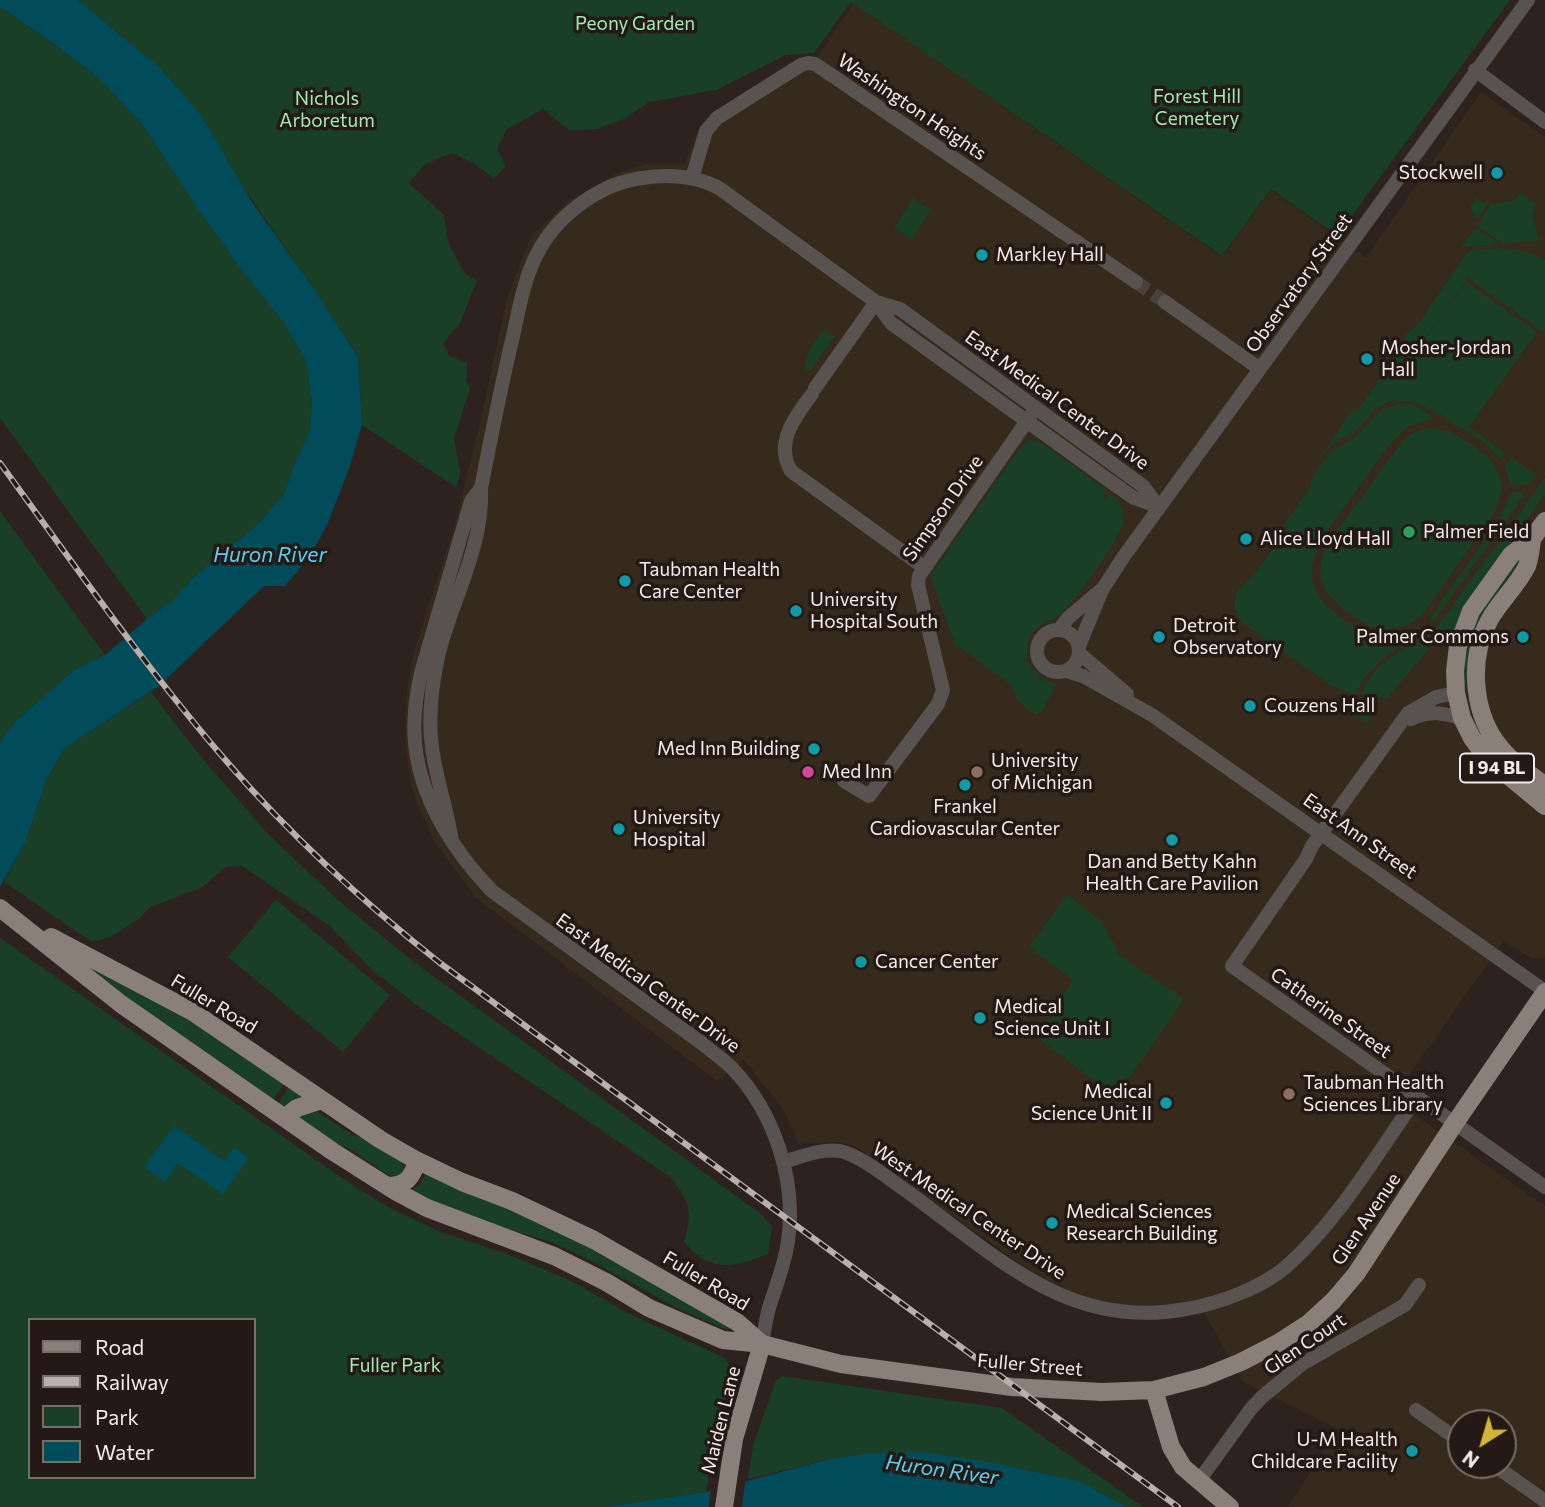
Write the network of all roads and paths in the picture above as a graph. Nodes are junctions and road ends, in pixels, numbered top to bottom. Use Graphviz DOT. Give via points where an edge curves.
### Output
graph roads {
  1 [pos="1528,0"];
  2 [pos="1475,71"];
  3 [pos="1545,121"];
  4 [pos="692,178"];
  5 [pos="1136,282"];
  6 [pos="876,302"];
  7 [pos="1165,302"];
  8 [pos="1260,369"];
  9 [pos="1036,408"];
  10 [pos="1027,421"];
  11 [pos="1159,507"];
  12 [pos="1545,521"];
  13 [pos="1532,539"];
  14 [pos="925,568"];
  15 [pos="1102,590"];
  16 [pos="1059,630"];
  17 [pos="1079,650"];
  18 [pos="1066,671"];
  19 [pos="1456,693"];
  20 [pos="1481,713"];
  21 [pos="1152,715"];
  22 [pos="1462,718"];
  23 [pos="1394,733"];
  24 [pos="845,781"];
  25 [pos="1545,785"];
  26 [pos="1545,806"];
  27 [pos="1322,833"];
  28 [pos="4,911"];
  29 [pos="1545,991"];
  30 [pos="1417,1097"];
  31 [pos="322,1100"];
  32 [pos="286,1117"];
  33 [pos="1455,1124"];
  34 [pos="417,1161"];
  35 [pos="783,1162"];
  36 [pos="387,1186"];
  37 [pos="1545,1187"];
  38 [pos="1419,1285"];
  39 [pos="762,1344"];
  40 [pos="1154,1390"];
  41 [pos="1416,1410"];
  42 [pos="1447,1432"];
  43 [pos="1514,1479"];
  44 [pos="1198,1482"];
  45 [pos="1545,1501"];
  46 [pos="724,1507"];
  47 [pos="1230,1507"];
  1 -- 2 [label="street, Observatory Street"];
  2 -- 3 [label="street"];
  2 -- 8 [label="street, Observatory Street"];
  4 -- 5 [label="street, Washington Heights" via="706,131 717,118 801,65 815,64"];
  4 -- 6 [label="street, East Medical Center Drive" via="731,195"];
  4 -- 35 [label="street, East Medical Center Drive" via="647,177 613,185 572,211 536,256 506,366 474,545 444,636 434,686 432,746 452,841 475,874 512,907 730,1066 756,1100"];
  6 -- 9 [label="street, East Medical Center Drive" via="900,309"];
  6 -- 10 [label="street, East Medical Center Drive" via="891,323"];
  6 -- 14 [label="street" via="787,432 786,463"];
  7 -- 8 [label="street"];
  8 -- 11 [label="street, Observatory Street"];
  9 -- 10 [label="street, Simpson Drive"];
  9 -- 11 [label="street, East Medical Center Drive" via="1143,486"];
  10 -- 11 [label="street, East Medical Center Drive" via="1134,498"];
  10 -- 14 [label="street, Simpson Drive"];
  11 -- 15 [label="street, Observatory Street"];
  12 -- 13 [label="main road, I 94 BL"];
  13 -- 19 [label="main road, I 94 BL" via="1511,555 1471,611 1458,646"];
  13 -- 20 [label="main road, I 94 BL" via="1527,566 1483,634 1477,659"];
  14 -- 24 [label="street, Simpson Drive" via="918,585 943,690 938,704 869,796"];
  15 -- 16 [label="street, Observatory Street"];
  15 -- 17 [label="street, Observatory Street"];
  16 -- 17 [label="street" via="1072,635"];
  16 -- 18 [label="street" via="1042,637 1037,655 1048,669"];
  17 -- 18 [label="street" via="1073,667"];
  17 -- 21 [label="street, East Ann Street"];
  18 -- 21 [label="street, East Ann Street"];
  19 -- 20 [label="main road" via="1466,695"];
  19 -- 22 [label="main road, I 94 BL"];
  19 -- 23 [label="street" via="1420,705"];
  20 -- 25 [label="main road, I 94 BL" via="1508,756"];
  21 -- 27 [label="street, East Ann Street"];
  22 -- 23 [label="street" via="1426,713"];
  22 -- 26 [label="main road, I 94 BL" via="1487,758"];
  23 -- 27 [label="street"];
  27 -- 29 [label="street, East Ann Street"];
  27 -- 30 [label="street, Catherine Street" via="1232,966"];
  28 -- 31 [label="main road, Fuller Road" via="193,1012"];
  28 -- 32 [label="main road, Fuller Road" via="121,1004"];
  29 -- 33 [label="main road, Glen Avenue"];
  30 -- 33 [label="street, Catherine Street"];
  30 -- 35 [label="street, West Medical Center Drive" via="1323,1230 1285,1268 1237,1295 1161,1314 1089,1306 1052,1293 851,1155 830,1150"];
  31 -- 32 [label="main road"];
  31 -- 34 [label="main road, Fuller Road"];
  32 -- 36 [label="main road, Fuller Road"];
  33 -- 37 [label="street, Catherine Street"];
  33 -- 40 [label="main road, Glen Avenue" via="1334,1301 1309,1323 1241,1362"];
  34 -- 36 [label="main road" via="406,1182"];
  34 -- 39 [label="main road, Fuller Road" via="594,1240 737,1322"];
  35 -- 39 [label="street, East Medical Center Drive" via="789,1181 790,1228"];
  36 -- 39 [label="main road, Fuller Road" via="428,1208 554,1256 649,1308 723,1340"];
  38 -- 44 [label="street, Glen Court" via="1405,1305 1302,1364 1262,1397"];
  39 -- 40 [label="main road, Fuller Street" via="841,1364 941,1378 1066,1390"];
  39 -- 46 [label="main road, Maiden Lane" via="739,1418"];
  40 -- 44 [label="main road" via="1171,1447"];
  41 -- 42 [label="street"];
  43 -- 45 [label="street"];
  44 -- 47 [label="main road"];
}
